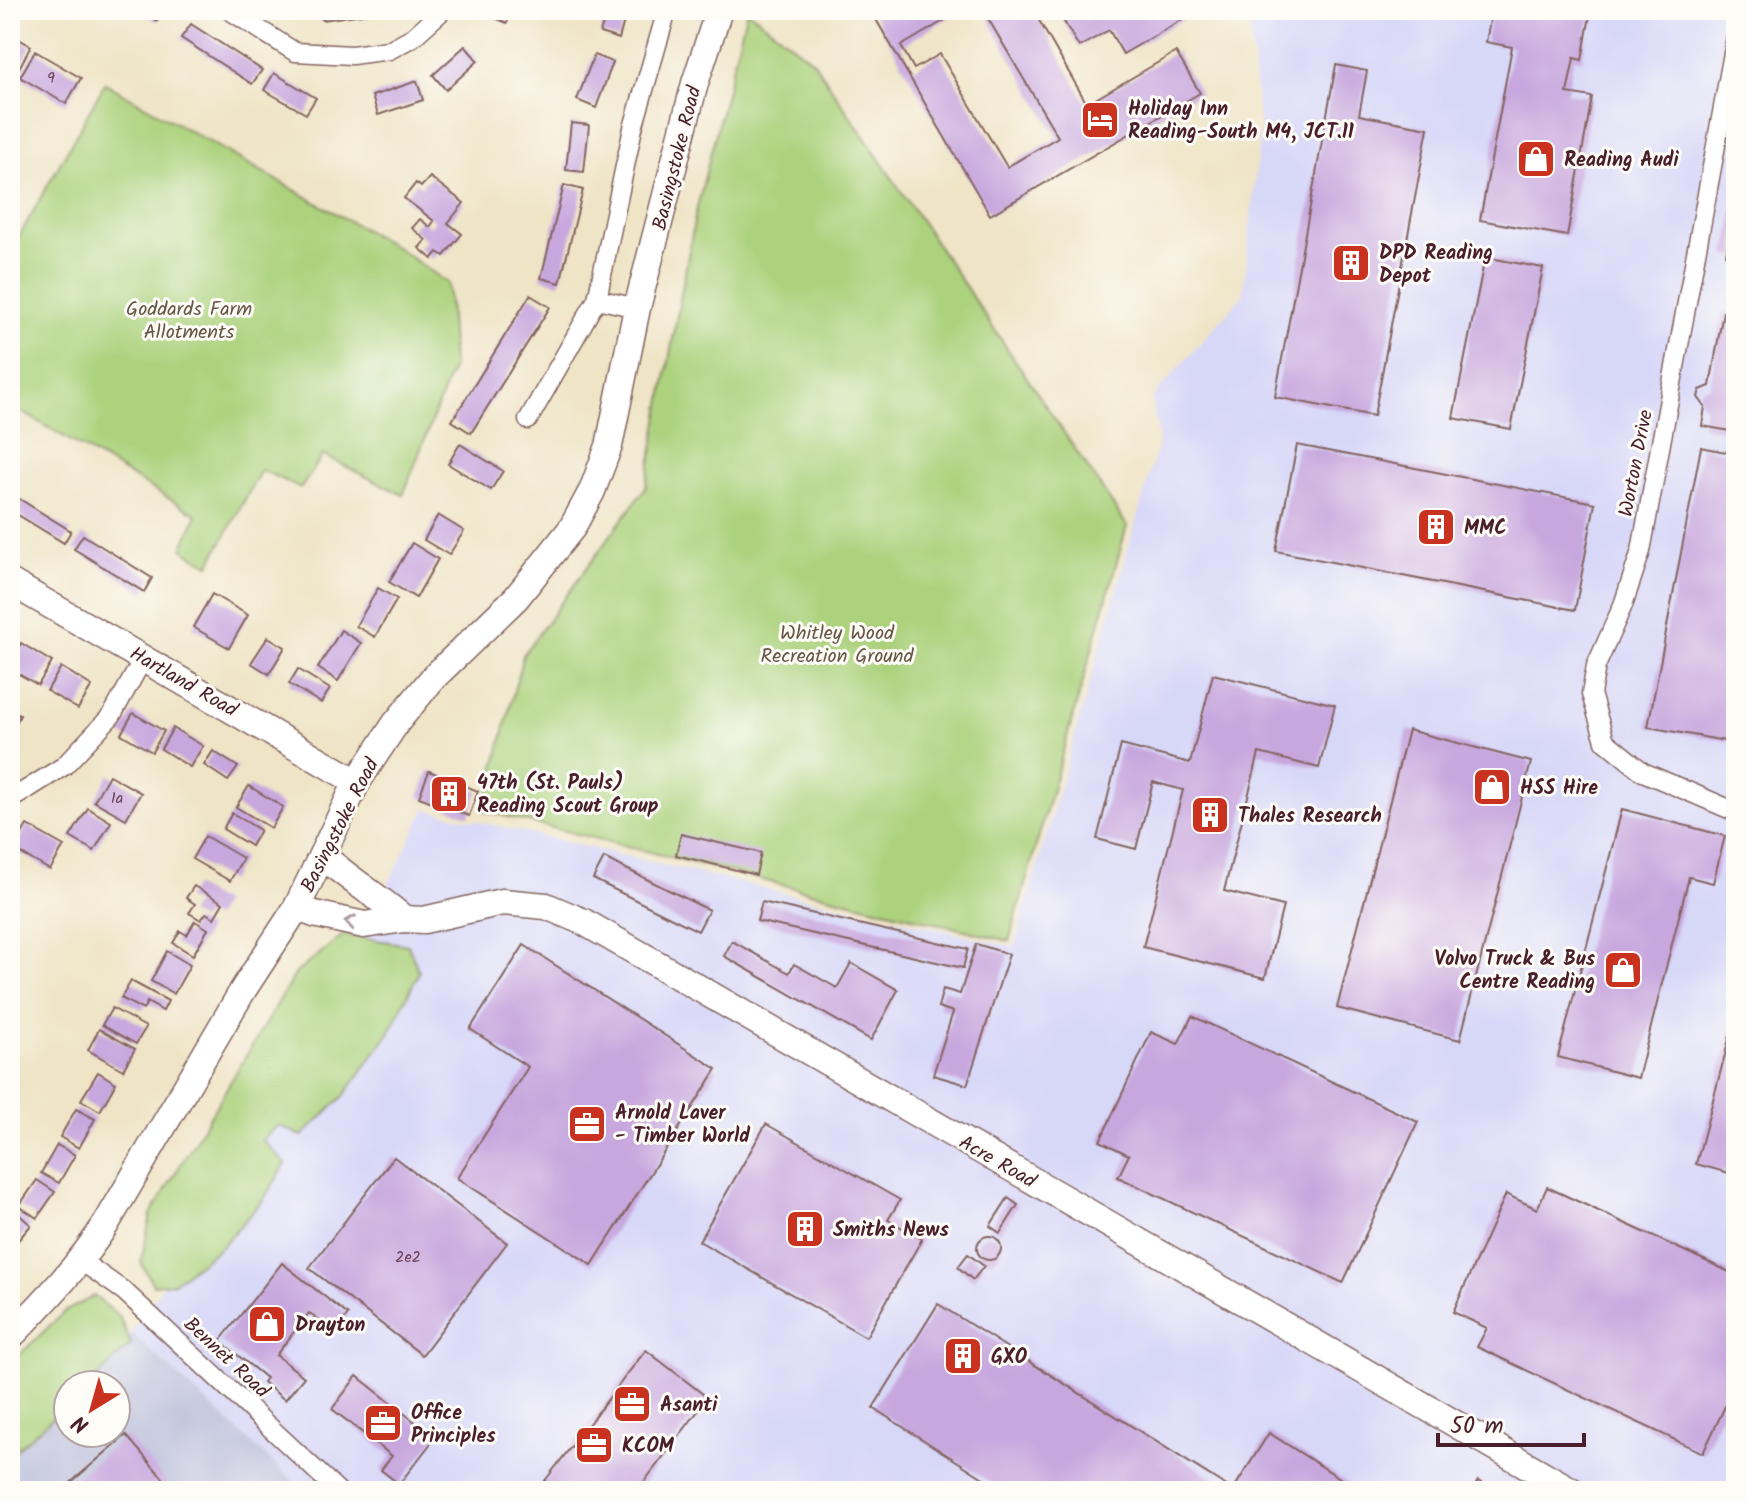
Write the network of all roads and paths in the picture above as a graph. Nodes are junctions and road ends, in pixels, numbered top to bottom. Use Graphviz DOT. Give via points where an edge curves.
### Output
graph roads {
  1 [pos="229,10"];
  2 [pos="443,10"];
  3 [pos="667,10"];
  4 [pos="719,10"];
  5 [pos="1736,37"];
  6 [pos="597,299"];
  7 [pos="637,308"];
  8 [pos="528,420"];
  9 [pos="10,582"];
  10 [pos="143,659"];
  11 [pos="357,782"];
  12 [pos="10,800"];
  13 [pos="1736,812"];
  14 [pos="322,855"];
  15 [pos="297,907"];
  16 [pos="404,919"];
  17 [pos="81,1261"];
  18 [pos="10,1337"];
  19 [pos="338,1491"];
  20 [pos="1572,1491"];
  1 -- 2 [label="street" via="295,52 352,55 389,50"];
  3 -- 6 [label="street" via="633,128"];
  4 -- 7 [label="street, Basingstoke Road"];
  5 -- 13 [label="street, Worton Drive" via="1641,551 1596,666 1591,694 1605,741 1643,772"];
  6 -- 7 [label="street"];
  6 -- 8 [label="street"];
  7 -- 11 [label="street, Basingstoke Road" via="609,446 572,528 516,598 433,678"];
  9 -- 10 [label="street, Hartland Road"];
  10 -- 11 [label="street, Hartland Road"];
  10 -- 12 [label="street" via="112,715 64,766"];
  11 -- 14 [label="street, Basingstoke Road"];
  14 -- 15 [label="street, Basingstoke Road"];
  14 -- 16 [label="street"];
  16 -- 15 [label="street, Acre Road, one-way" via="364,925"];
  15 -- 17 [label="street, Basingstoke Road"];
  16 -- 20 [label="street, Acre Road" via="424,920 502,902 546,906 584,922"];
  17 -- 18 [label="street, Basingstoke Road"];
  17 -- 19 [label="street, Bennet Road" via="125,1292"];
}
